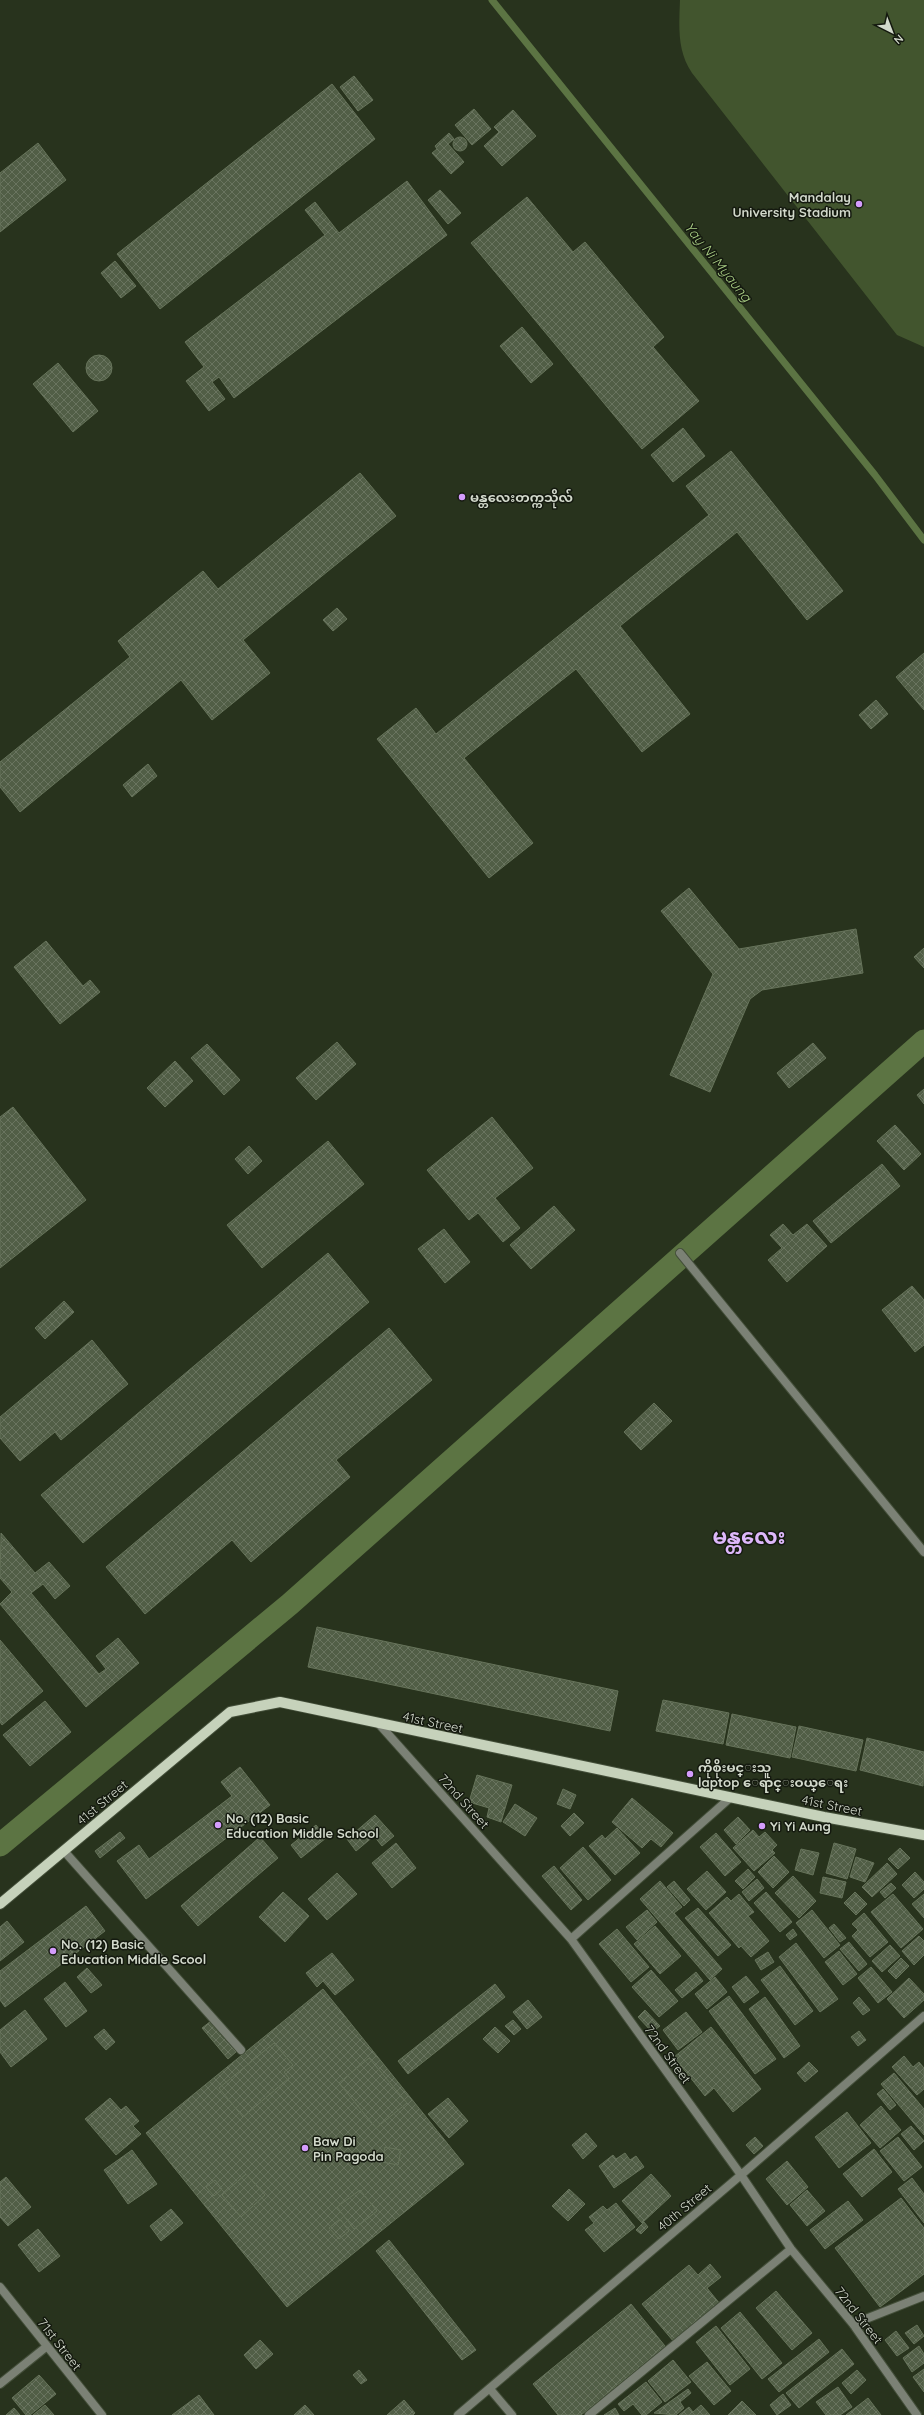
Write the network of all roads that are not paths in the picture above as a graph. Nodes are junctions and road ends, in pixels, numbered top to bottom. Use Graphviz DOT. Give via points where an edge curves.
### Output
graph roads {
  1 [pos="680,1253"];
  2 [pos="924,1552"];
  3 [pos="379,1724"];
  4 [pos="731,1797"];
  5 [pos="924,1836"];
  6 [pos="64,1851"];
  7 [pos="0,1904"];
  8 [pos="570,1939"];
  9 [pos="924,2016"];
  10 [pos="241,2050"];
  11 [pos="741,2175"];
  12 [pos="791,2249"];
  13 [pos="0,2287"];
  14 [pos="924,2296"];
  15 [pos="853,2324"];
  16 [pos="46,2347"];
  17 [pos="0,2384"];
  18 [pos="490,2389"];
  19 [pos="102,2415"];
  20 [pos="458,2415"];
  21 [pos="512,2415"];
  22 [pos="589,2415"];
  23 [pos="917,2415"];
  1 -- 2 [label="street"];
  3 -- 4 [label="main road, 41st Street"];
  3 -- 6 [label="main road, 41st Street" via="280,1702 230,1712"];
  3 -- 8 [label="street, 72nd Street"];
  4 -- 5 [label="main road, 41st Street"];
  4 -- 8 [label="street"];
  6 -- 7 [label="main road, 41st Street"];
  6 -- 10 [label="street"];
  8 -- 11 [label="street, 72nd Street"];
  9 -- 11 [label="street, 40th Street"];
  11 -- 12 [label="street, 72nd Street"];
  11 -- 18 [label="street, 40th Street"];
  12 -- 15 [label="street, 72nd Street"];
  12 -- 22 [label="street"];
  13 -- 16 [label="street, 71st Street"];
  14 -- 15 [label="street"];
  15 -- 23 [label="street, 72nd Street"];
  16 -- 17 [label="street"];
  16 -- 19 [label="street, 71st Street"];
  18 -- 20 [label="street, 40th Street"];
  18 -- 21 [label="street"];
}
